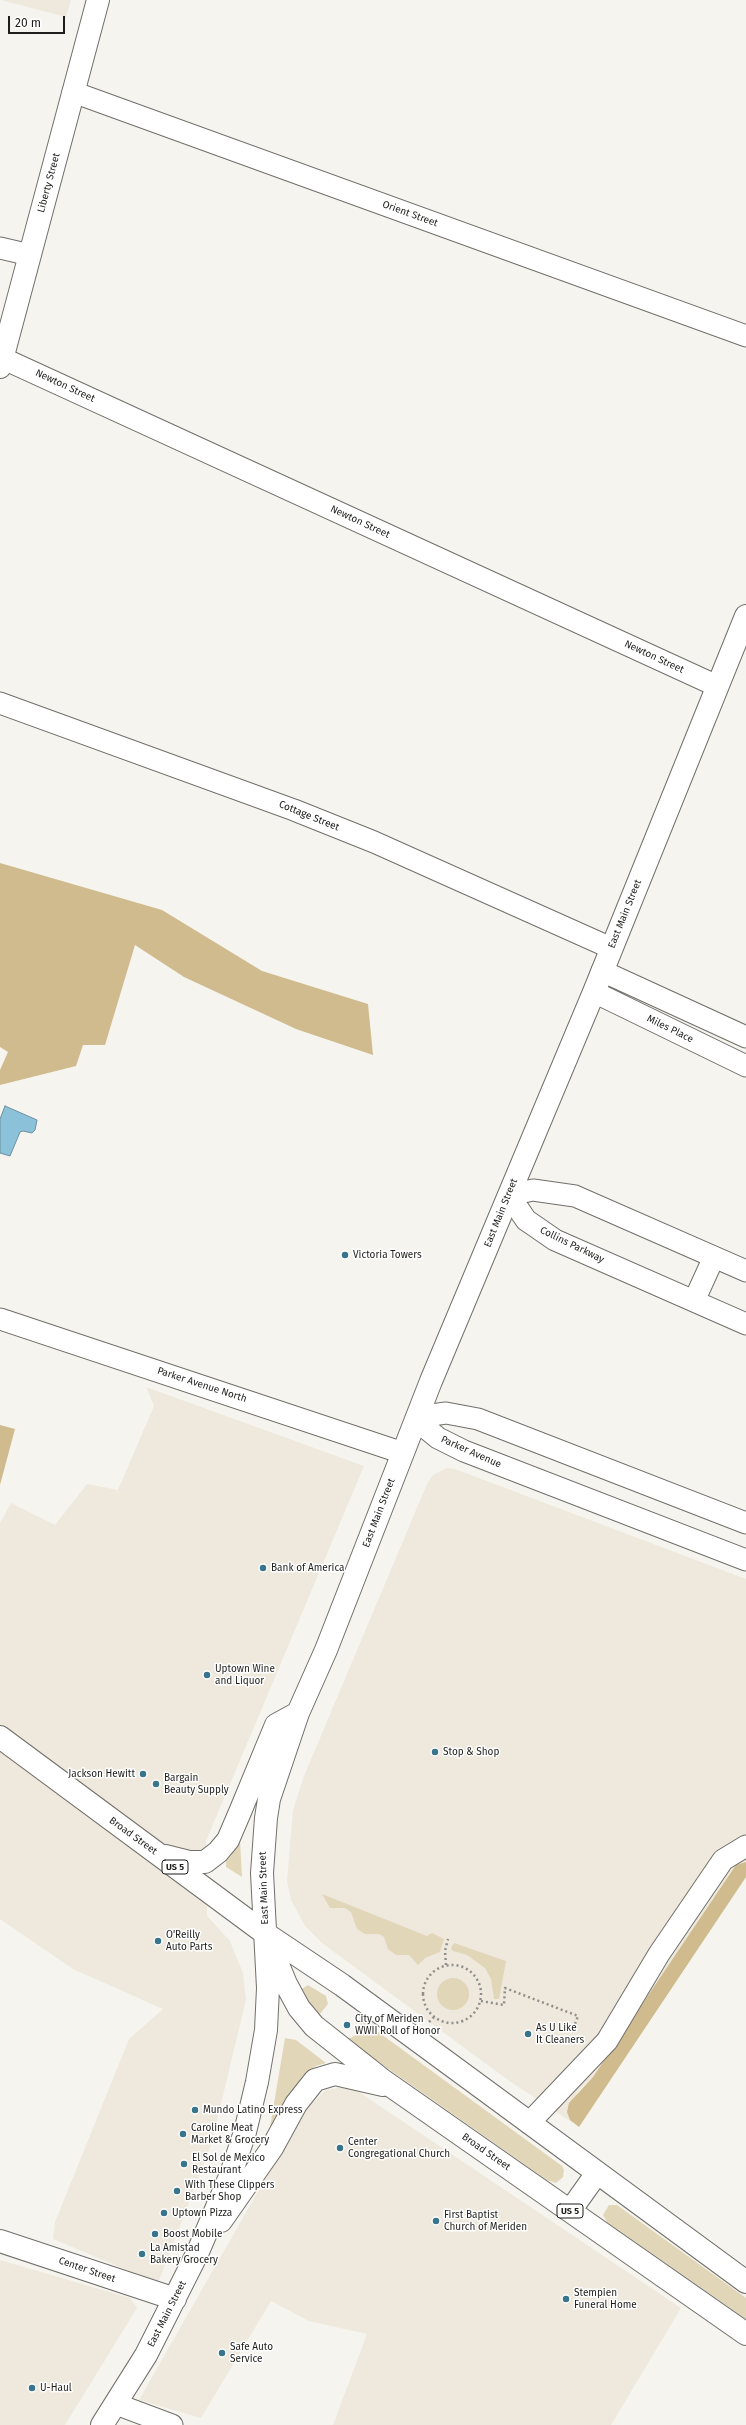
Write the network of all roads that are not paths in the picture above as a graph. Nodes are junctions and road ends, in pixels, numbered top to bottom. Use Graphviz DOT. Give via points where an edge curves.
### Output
graph roads {
  1 [pos="98,0"];
  2 [pos="73,92"];
  3 [pos="0,248"];
  4 [pos="30,255"];
  5 [pos="746,336"];
  6 [pos="1,362"];
  7 [pos="746,616"];
  8 [pos="717,686"];
  9 [pos="0,703"];
  10 [pos="611,948"];
  11 [pos="602,970"];
  12 [pos="594,992"];
  13 [pos="746,1037"];
  14 [pos="746,1066"];
  15 [pos="509,1194"];
  16 [pos="714,1257"];
  17 [pos="746,1271"];
  18 [pos="694,1301"];
  19 [pos="0,1319"];
  20 [pos="746,1324"];
  21 [pos="417,1417"];
  22 [pos="403,1453"];
  23 [pos="746,1524"];
  24 [pos="746,1560"];
  25 [pos="298,1713"];
  26 [pos="0,1737"];
  27 [pos="746,1846"];
  28 [pos="159,1855"];
  29 [pos="266,1934"];
  30 [pos="394,2088"];
  31 [pos="529,2123"];
  32 [pos="597,2173"];
  33 [pos="570,2211"];
  34 [pos="0,2241"];
  35 [pos="197,2254"];
  36 [pos="746,2282"];
  37 [pos="174,2299"];
  38 [pos="746,2334"];
  39 [pos="116,2404"];
  40 [pos="102,2425"];
  41 [pos="172,2425"];
  1 -- 2 [label="main road, Liberty Street"];
  2 -- 4 [label="main road, Liberty Street"];
  2 -- 5 [label="street, Orient Street"];
  3 -- 4 [label="street"];
  4 -- 6 [label="main road, Liberty Street"];
  6 -- 8 [label="street, Newton Street"];
  7 -- 8 [label="main road, East Main Street"];
  8 -- 10 [label="main road, East Main Street"];
  9 -- 10 [label="street, Cottage Street" via="294,810 374,842"];
  10 -- 11 [label="main road, East Main Street"];
  11 -- 12 [label="main road, East Main Street"];
  11 -- 13 [label="street"];
  12 -- 14 [label="street, Miles Place"];
  12 -- 15 [label="main road, East Main Street"];
  15 -- 16 [label="street" via="533,1190 575,1196"];
  15 -- 18 [label="street, Collins Parkway" via="526,1220 550,1236"];
  15 -- 21 [label="main road, East Main Street"];
  16 -- 17 [label="street"];
  16 -- 18 [label="street"];
  18 -- 20 [label="street, Collins Parkway"];
  19 -- 22 [label="street, Parker Avenue North"];
  21 -- 22 [label="main road, East Main Street"];
  21 -- 23 [label="street" via="446,1413 478,1419"];
  21 -- 24 [label="street, Parker Avenue" via="438,1438 464,1451"];
  22 -- 25 [label="main road, East Main Street"];
  25 -- 28 [label="main road" via="276,1725 228,1840 218,1852 205,1862 189,1862"];
  25 -- 29 [label="main road, East Main Street" via="269,1800 266,1818 262,1873"];
  26 -- 28 [label="main road, Broad Street / US 5"];
  27 -- 31 [label="street" via="723,1860 655,1960 607,2041"];
  28 -- 29 [label="main road, Broad Street / US 5"];
  29 -- 30 [label="main road, Broad Street / US 5" via="286,1984 299,2008 314,2026"];
  29 -- 31 [label="main road, Broad Street / US 5" via="342,1985"];
  29 -- 35 [label="main road, East Main Street" via="266,2030 257,2082 245,2132 231,2174"];
  30 -- 33 [label="main road, Broad Street / US 5"];
  30 -- 35 [label="main road" via="335,2074 315,2080 296,2104 272,2148"];
  31 -- 32 [label="main road, Broad Street / US 5"];
  32 -- 33 [label="main road"];
  32 -- 36 [label="main road, Broad Street / US 5"];
  33 -- 38 [label="main road, Broad Street / US 5"];
  34 -- 37 [label="main road, Center Street"];
  35 -- 37 [label="main road, East Main Street"];
  37 -- 39 [label="main road, East Main Street" via="146,2355"];
  39 -- 40 [label="main road, East Main Street"];
  39 -- 41 [label="street"];
}
